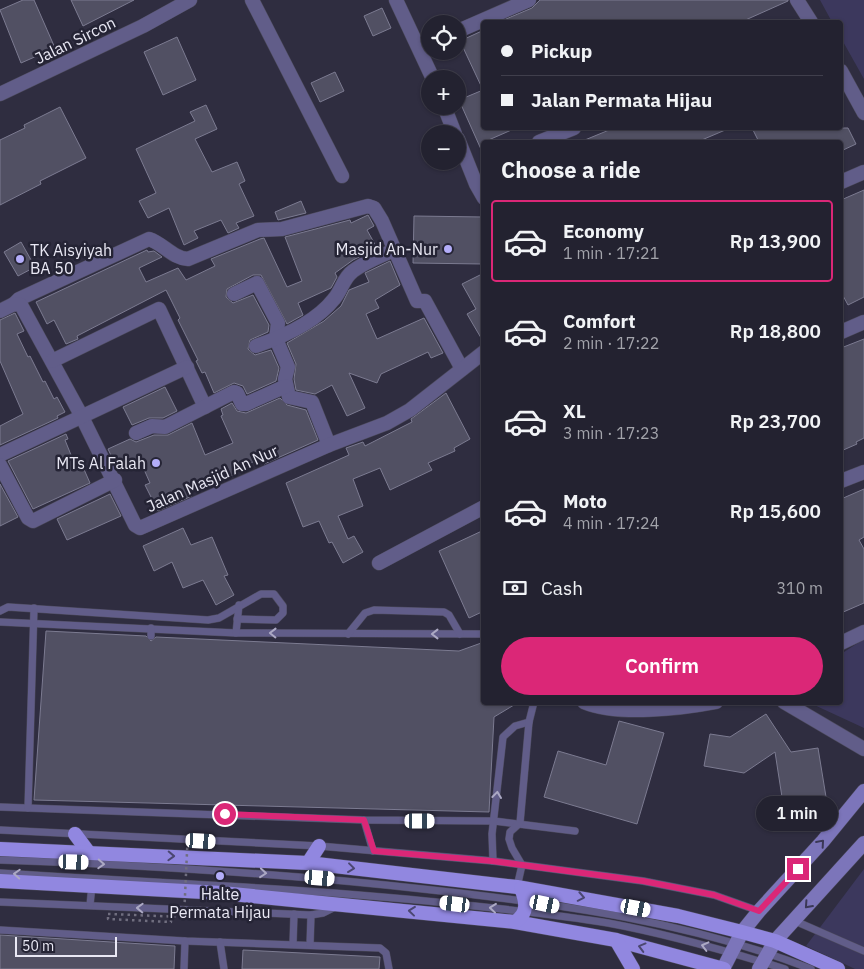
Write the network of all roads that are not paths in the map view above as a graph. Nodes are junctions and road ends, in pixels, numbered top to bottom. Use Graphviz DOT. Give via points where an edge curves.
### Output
graph roads {
  1 [pos="190,0"];
  2 [pos="252,0"];
  3 [pos="396,0"];
  4 [pos="529,0"];
  5 [pos="797,0"];
  6 [pos="483,20"];
  7 [pos="811,20"];
  8 [pos="481,21"];
  9 [pos="466,28"];
  10 [pos="429,70"];
  11 [pos="843,75"];
  12 [pos="0,94"];
  13 [pos="864,113"];
  14 [pos="569,130"];
  15 [pos="544,140"];
  16 [pos="466,159"];
  17 [pos="864,172"];
  18 [pos="342,176"];
  19 [pos="843,181"];
  20 [pos="481,193"];
  21 [pos="394,250"];
  22 [pos="234,294"];
  23 [pos="14,304"];
  24 [pos="0,310"];
  25 [pos="864,322"];
  26 [pos="843,331"];
  27 [pos="276,339"];
  28 [pos="256,346"];
  29 [pos="481,354"];
  30 [pos="52,361"];
  31 [pos="187,367"];
  32 [pos="462,368"];
  33 [pos="286,386"];
  34 [pos="205,407"];
  35 [pos="81,415"];
  36 [pos="136,433"];
  37 [pos="329,445"];
  38 [pos="0,455"];
  39 [pos="0,465"];
  40 [pos="864,472"];
  41 [pos="115,480"];
  42 [pos="843,481"];
  43 [pos="481,509"];
  44 [pos="379,563"];
  45 [pos="239,605"];
  46 [pos="34,608"];
  47 [pos="78,610"];
  48 [pos="0,611"];
  49 [pos="237,618"];
  50 [pos="0,622"];
  51 [pos="34,623"];
  52 [pos="76,625"];
  53 [pos="151,628"];
  54 [pos="864,632"];
  55 [pos="236,633"];
  56 [pos="348,634"];
  57 [pos="460,634"];
  58 [pos="481,634"];
  59 [pos="151,636"];
  60 [pos="843,642"];
  61 [pos="533,705"];
  62 [pos="594,705"];
  63 [pos="700,705"];
  64 [pos="789,705"];
  65 [pos="529,722"];
  66 [pos="864,750"];
  67 [pos="864,791"];
  68 [pos="0,807"];
  69 [pos="28,808"];
  70 [pos="364,820"];
  71 [pos="494,821"];
  72 [pos="520,823"];
  73 [pos="0,830"];
  74 [pos="575,831"];
  75 [pos="75,834"];
  76 [pos="864,843"];
  77 [pos="319,846"];
  78 [pos="0,849"];
  79 [pos="374,851"];
  80 [pos="89,853"];
  81 [pos="0,860"];
  82 [pos="492,861"];
  83 [pos="308,863"];
  84 [pos="522,864"];
  85 [pos="0,873"];
  86 [pos="0,881"];
  87 [pos="92,885"];
  88 [pos="0,902"];
  89 [pos="521,902"];
  90 [pos="341,904"];
  91 [pos="90,905"];
  92 [pos="759,911"];
  93 [pos="294,914"];
  94 [pos="311,916"];
  95 [pos="795,921"];
  96 [pos="0,930"];
  97 [pos="616,940"];
  98 [pos="185,941"];
  99 [pos="220,942"];
  100 [pos="737,942"];
  101 [pos="293,944"];
  102 [pos="310,945"];
  103 [pos="864,951"];
  104 [pos="766,956"];
  105 [pos="184,969"];
  106 [pos="224,969"];
  107 [pos="389,969"];
  108 [pos="633,969"];
  109 [pos="723,969"];
  110 [pos="785,969"];
  111 [pos="811,969"];
  112 [pos="838,969"];
  1 -- 12 [label="street, Jalan Sircon"];
  2 -- 18 [label="street"];
  3 -- 10 [label="street"];
  4 -- 6 [label="street"];
  5 -- 7 [label="street"];
  8 -- 9 [label="street"];
  11 -- 13 [label="street"];
  14 -- 15 [label="street"];
  16 -- 20 [label="street"];
  17 -- 19 [label="street"];
  21 -- 23 [label="street" via="382,221 374,208 368,206 298,226 275,231 258,230 188,259 179,258 149,239 19,298"];
  21 -- 27 [label="street" via="354,270 332,302 311,319"];
  21 -- 32 [label="street" via="417,301 425,301"];
  22 -- 27 [label="street" via="257,283 278,324"];
  23 -- 24 [label="street"];
  23 -- 30 [label="street, Jalan Masjid An Nur" via="21,306"];
  25 -- 26 [label="street"];
  27 -- 28 [label="street"];
  27 -- 33 [label="street" via="288,367"];
  29 -- 32 [label="street, Jalan Masjid An Nur"];
  30 -- 31 [label="street" via="164,307"];
  30 -- 35 [label="street, Jalan Masjid An Nur"];
  31 -- 34 [label="street"];
  31 -- 35 [label="street"];
  32 -- 37 [label="street, Jalan Masjid An Nur" via="401,415"];
  33 -- 34 [label="street" via="246,404 242,404 236,392"];
  33 -- 37 [label="street" via="290,399 312,402"];
  34 -- 36 [label="street" via="165,427 152,426"];
  35 -- 38 [label="street"];
  35 -- 41 [label="street, Jalan Masjid An Nur"];
  37 -- 41 [label="street, Jalan Masjid An Nur" via="142,528 135,525"];
  39 -- 41 [label="street" via="28,518 33,521"];
  40 -- 42 [label="street"];
  43 -- 44 [label="street"];
  45 -- 47 [label="lane" via="219,618 208,620"];
  45 -- 49 [label="lane"];
  45 -- 49 [label="lane" via="268,592 274,594 284,611 276,620"];
  46 -- 47 [label="lane"];
  46 -- 48 [label="lane" via="8,607"];
  46 -- 51 [label="lane"];
  47 -- 52 [label="lane"];
  49 -- 55 [label="lane"];
  50 -- 51 [label="lane"];
  51 -- 52 [label="lane"];
  51 -- 69 [label="lane"];
  52 -- 53 [label="lane"];
  53 -- 55 [label="lane"];
  53 -- 59 [label="lane"];
  54 -- 60 [label="street"];
  56 -- 55 [label="lane, one-way"];
  57 -- 56 [label="lane, one-way"];
  56 -- 57 [label="lane" via="365,613 374,610 444,612 449,614"];
  57 -- 58 [label="lane"];
  61 -- 65 [label="lane"];
  62 -- 63 [label="street" via="604,708"];
  64 -- 66 [label="street"];
  71 -- 65 [label="lane, one-way" via="503,737 515,726"];
  65 -- 72 [label="lane"];
  92 -- 67 [label="main road, one-way"];
  68 -- 69 [label="lane"];
  69 -- 70 [label="lane"];
  70 -- 71 [label="lane"];
  70 -- 79 [label="lane"];
  71 -- 72 [label="lane"];
  71 -- 82 [label="lane"];
  72 -- 74 [label="lane"];
  72 -- 84 [label="lane" via="510,832 509,839"];
  73 -- 75 [label="lane"];
  75 -- 77 [label="lane"];
  75 -- 80 [label="main road"];
  76 -- 95 [label="main road, one-way"];
  77 -- 79 [label="lane"];
  77 -- 83 [label="main road"];
  78 -- 80 [label="main road"];
  79 -- 82 [label="lane"];
  80 -- 83 [label="main road, one-way"];
  81 -- 89 [label="lane, one-way" via="250,872"];
  82 -- 84 [label="lane"];
  83 -- 89 [label="main road, one-way"];
  84 -- 89 [label="lane"];
  84 -- 92 [label="lane" via="643,881 714,895"];
  89 -- 85 [label="lane, one-way" via="420,900 262,887"];
  86 -- 87 [label="main road"];
  87 -- 90 [label="main road"];
  87 -- 91 [label="lane"];
  88 -- 91 [label="lane"];
  89 -- 90 [label="main road, one-way"];
  89 -- 97 [label="main road"];
  100 -- 89 [label="lane, one-way" via="608,923"];
  89 -- 100 [label="main road, one-way" via="670,915"];
  90 -- 94 [label="lane"];
  93 -- 91 [label="lane, one-way"];
  92 -- 100 [label="main road"];
  93 -- 94 [label="lane"];
  93 -- 101 [label="lane"];
  94 -- 102 [label="lane"];
  95 -- 103 [label="lane"];
  95 -- 104 [label="main road"];
  96 -- 98 [label="lane"];
  97 -- 108 [label="main road"];
  109 -- 97 [label="main road, one-way"];
  98 -- 99 [label="lane"];
  98 -- 105 [label="lane"];
  99 -- 101 [label="lane"];
  99 -- 106 [label="lane"];
  100 -- 104 [label="main road"];
  100 -- 104 [label="lane"];
  100 -- 109 [label="main road"];
  101 -- 102 [label="lane"];
  102 -- 107 [label="lane" via="380,948 386,953"];
  104 -- 110 [label="lane"];
  104 -- 111 [label="lane"];
  104 -- 112 [label="main road"];
}
